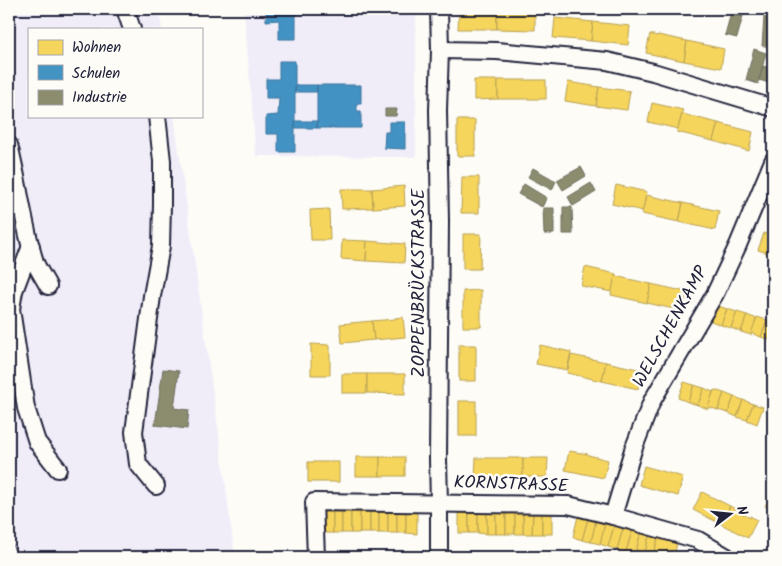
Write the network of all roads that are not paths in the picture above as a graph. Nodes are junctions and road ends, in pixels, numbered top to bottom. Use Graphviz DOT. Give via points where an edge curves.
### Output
graph roads {
  1 [pos="125,9"];
  2 [pos="439,9"];
  3 [pos="132,28"];
  4 [pos="440,50"];
  5 [pos="773,108"];
  6 [pos="157,118"];
  7 [pos="9,145"];
  8 [pos="773,161"];
  9 [pos="32,246"];
  10 [pos="48,286"];
  11 [pos="58,469"];
  12 [pos="156,486"];
  13 [pos="439,503"];
  14 [pos="613,516"];
  15 [pos="316,557"];
  16 [pos="440,557"];
  17 [pos="727,557"];
  1 -- 3 [label="street"];
  2 -- 4 [label="street, ZOPPENBRÜCKSTRASSE"];
  4 -- 5 [label="street" via="497,51 607,61"];
  4 -- 13 [label="street, ZOPPENBRÜCKSTRASSE"];
  6 -- 12 [label="street" via="162,160 161,246 134,432 138,464"];
  7 -- 9 [label="street"];
  8 -- 14 [label="street, WELSCHENKAMP" via="715,294 652,401"];
  9 -- 10 [label="street" via="36,264"];
  9 -- 11 [label="street" via="14,291 11,309 26,408 37,442"];
  13 -- 14 [label="street, KORNSTRASSE" via="568,505"];
  13 -- 15 [label="street, KORNSTRASSE" via="314,502"];
  13 -- 16 [label="street, ZOPPENBRÜCKSTRASSE"];
  14 -- 17 [label="street, KORNSTRASSE" via="698,540"];
}
